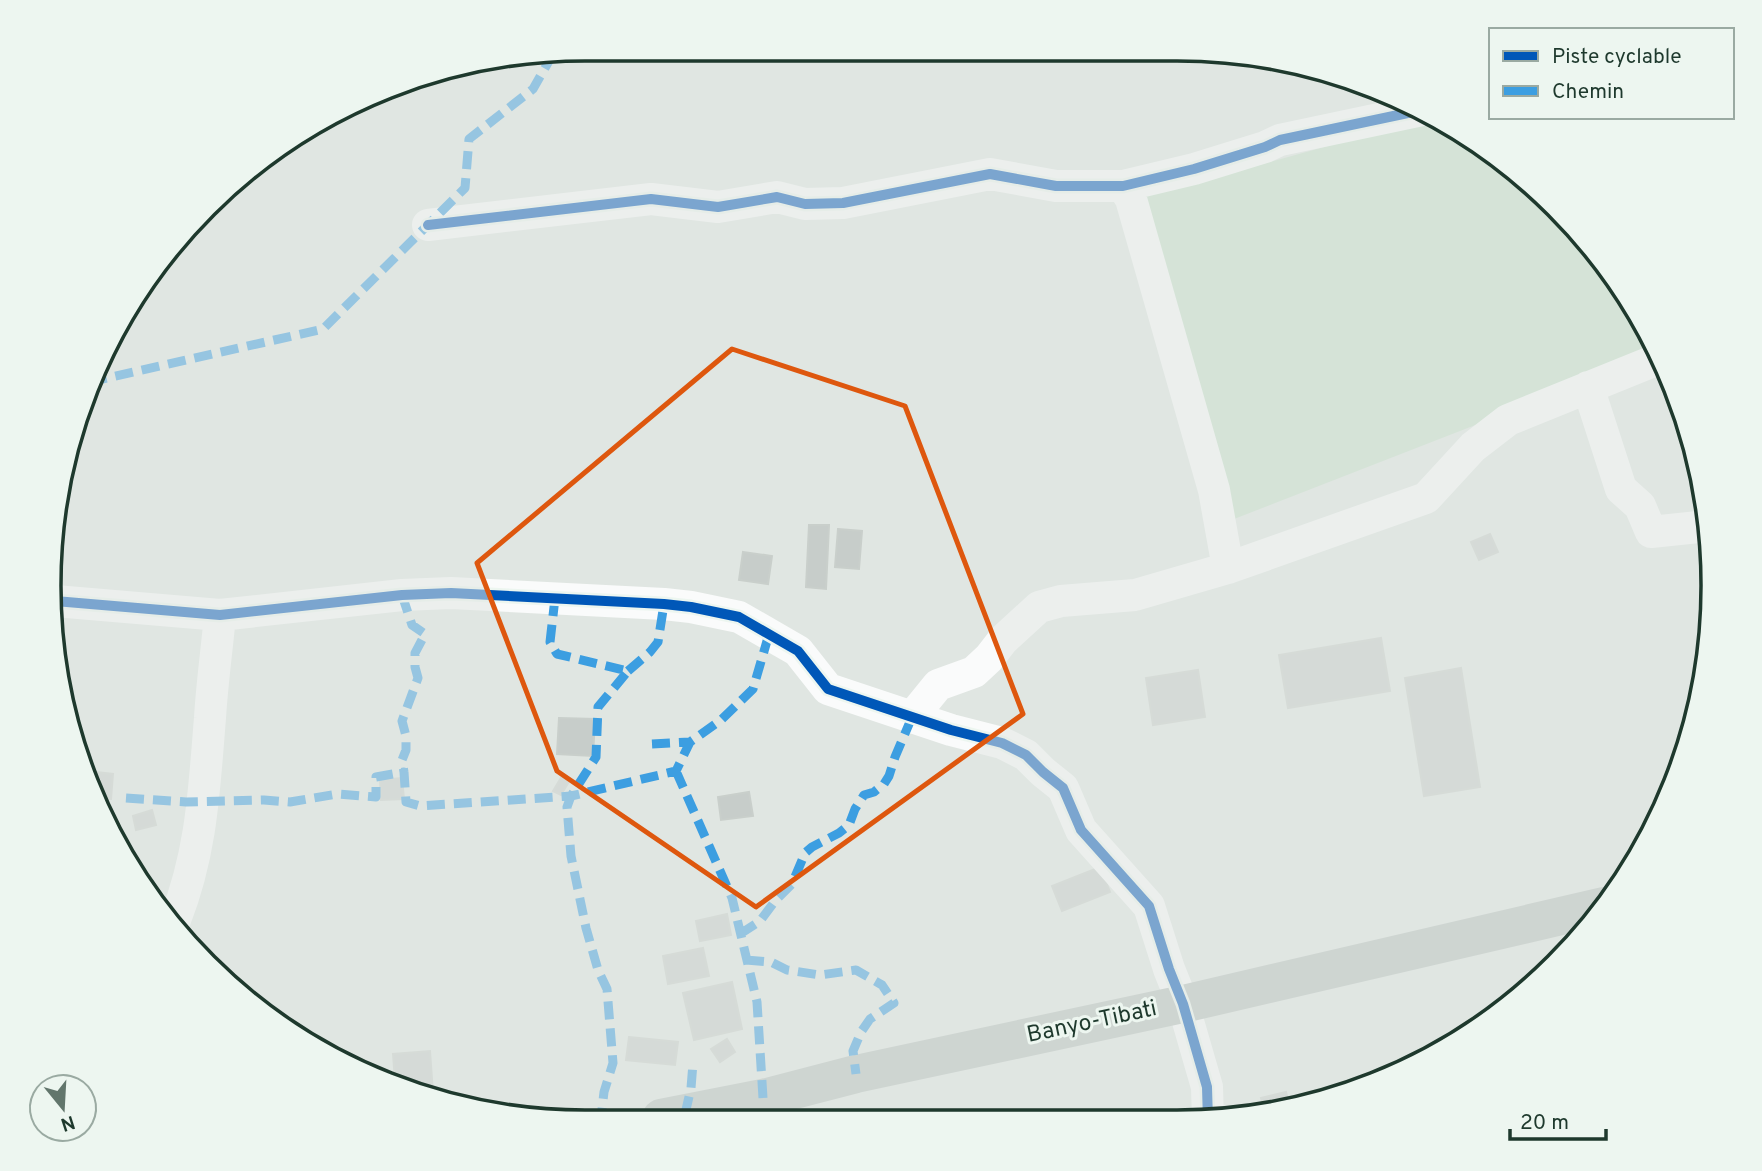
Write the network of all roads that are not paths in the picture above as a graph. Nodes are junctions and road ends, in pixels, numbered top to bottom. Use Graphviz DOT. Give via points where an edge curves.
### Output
graph roads {
  1 [pos="1405,114"];
  2 [pos="1123,186"];
  3 [pos="428,225"];
  4 [pos="1651,362"];
  5 [pos="1588,387"];
  6 [pos="1697,527"];
  7 [pos="1228,568"];
  8 [pos="61,602"];
  9 [pos="220,615"];
  10 [pos="912,717"];
  11 [pos="1588,910"];
  12 [pos="177,914"];
  13 [pos="1183,1004"];
  14 [pos="1208,1109"];
  15 [pos="709,1110"];
  1 -- 2 [label="street" via="1280,140 1194,169"];
  2 -- 3 [label="street" via="1056,186 990,174 843,203 804,204 777,197 718,207 651,200"];
  2 -- 7 [label="street" via="1214,491"];
  4 -- 5 [label="street"];
  5 -- 6 [label="street" via="1621,489 1640,506 1651,532"];
  5 -- 7 [label="street" via="1508,420 1473,447 1426,498"];
  7 -- 10 [label="street" via="1135,595 1039,607 974,672 938,685"];
  8 -- 9 [label="street"];
  9 -- 10 [label="street" via="451,593 691,607 739,617 799,651 828,689"];
  9 -- 12 [label="street" via="198,842"];
  10 -- 13 [label="street" via="1002,743 1026,755 1063,788 1081,830 1149,906"];
  11 -- 13 [label="highway, Banyo-Tibati"];
  13 -- 14 [label="street" via="1207,1087"];
  13 -- 15 [label="highway, Banyo-Tibati"];
}
